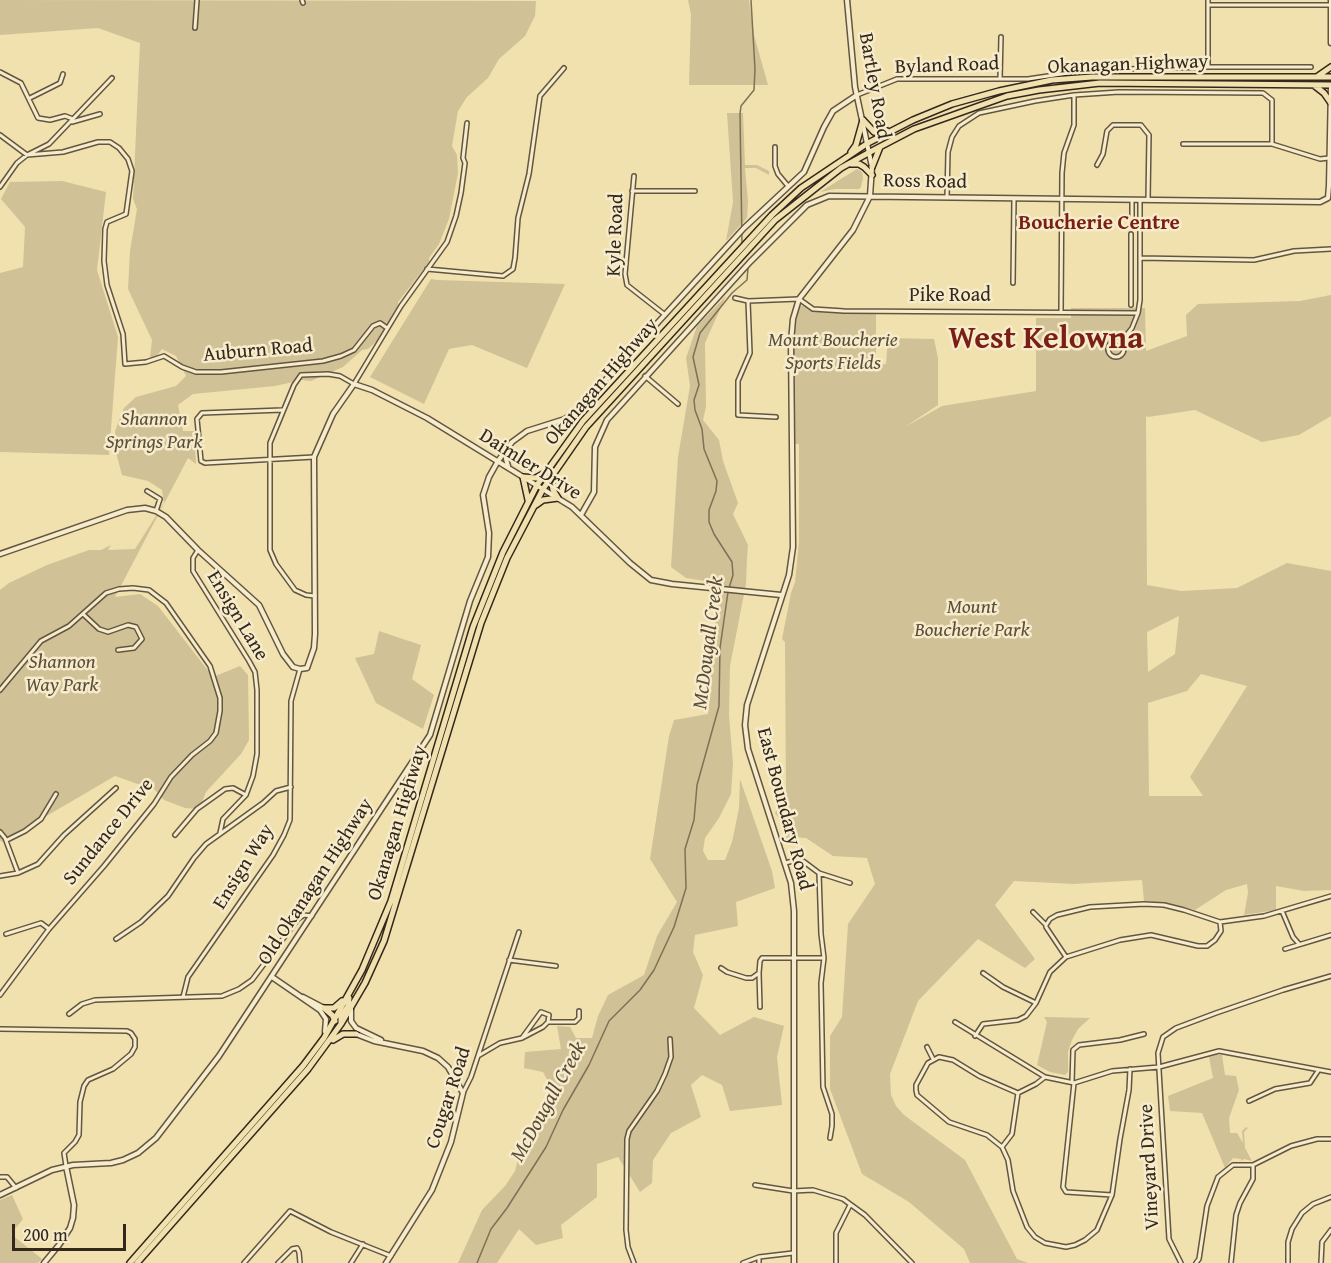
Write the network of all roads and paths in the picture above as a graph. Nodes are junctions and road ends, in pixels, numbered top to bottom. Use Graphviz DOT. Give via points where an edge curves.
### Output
graph roads {
  1 [pos="197,0"];
  2 [pos="847,0"];
  3 [pos="1208,0"];
  4 [pos="1331,0"];
  5 [pos="1208,5"];
  6 [pos="1331,5"];
  7 [pos="195,28"];
  8 [pos="1001,37"];
  9 [pos="1331,43"];
  10 [pos="1208,67"];
  11 [pos="1311,67"];
  12 [pos="1331,67"];
  13 [pos="564,68"];
  14 [pos="0,72"];
  15 [pos="63,74"];
  16 [pos="1315,77"];
  17 [pos="1331,77"];
  18 [pos="112,78"];
  19 [pos="1000,79"];
  20 [pos="1314,85"];
  21 [pos="1331,86"];
  22 [pos="857,95"];
  23 [pos="1074,95"];
  24 [pos="30,98"];
  25 [pos="1331,103"];
  26 [pos="100,114"];
  27 [pos="72,120"];
  28 [pos="863,120"];
  29 [pos="467,123"];
  30 [pos="897,128"];
  31 [pos="0,135"];
  32 [pos="868,143"];
  33 [pos="1183,144"];
  34 [pos="1272,144"];
  35 [pos="881,146"];
  36 [pos="775,147"];
  37 [pos="870,152"];
  38 [pos="27,155"];
  39 [pos="848,156"];
  40 [pos="1330,158"];
  41 [pos="849,164"];
  42 [pos="1097,165"];
  43 [pos="872,167"];
  44 [pos="872,175"];
  45 [pos="634,176"];
  46 [pos="788,186"];
  47 [pos="0,187"];
  48 [pos="632,191"];
  49 [pos="695,191"];
  50 [pos="870,196"];
  51 [pos="947,197"];
  52 [pos="1014,199"];
  53 [pos="1061,199"];
  54 [pos="1148,200"];
  55 [pos="1132,201"];
  56 [pos="1140,201"];
  57 [pos="1132,226"];
  58 [pos="1131,234"];
  59 [pos="1331,249"];
  60 [pos="744,250"];
  61 [pos="1140,260"];
  62 [pos="1130,262"];
  63 [pos="427,269"];
  64 [pos="1013,283"];
  65 [pos="735,298"];
  66 [pos="799,299"];
  67 [pos="748,301"];
  68 [pos="1131,305"];
  69 [pos="1061,312"];
  70 [pos="1138,313"];
  71 [pos="664,314"];
  72 [pos="387,328"];
  73 [pos="1121,342"];
  74 [pos="645,376"];
  75 [pos="354,384"];
  76 [pos="678,404"];
  77 [pos="283,410"];
  78 [pos="776,417"];
  79 [pos="508,447"];
  80 [pos="314,457"];
  81 [pos="269,460"];
  82 [pos="498,461"];
  83 [pos="508,467"];
  84 [pos="547,471"];
  85 [pos="523,477"];
  86 [pos="551,477"];
  87 [pos="537,485"];
  88 [pos="543,489"];
  89 [pos="147,491"];
  90 [pos="558,498"];
  91 [pos="528,502"];
  92 [pos="531,510"];
  93 [pos="156,511"];
  94 [pos="581,515"];
  95 [pos="198,550"];
  96 [pos="0,555"];
  97 [pos="781,595"];
  98 [pos="315,596"];
  99 [pos="83,614"];
  100 [pos="118,650"];
  101 [pos="300,669"];
  102 [pos="0,690"];
  103 [pos="291,787"];
  104 [pos="116,788"];
  105 [pos="56,794"];
  106 [pos="246,795"];
  107 [pos="0,832"];
  108 [pos="220,833"];
  109 [pos="175,835"];
  110 [pos="7,840"];
  111 [pos="785,863"];
  112 [pos="18,873"];
  113 [pos="819,873"];
  114 [pos="0,876"];
  115 [pos="850,883"];
  116 [pos="1331,896"];
  117 [pos="1282,911"];
  118 [pos="1033,912"];
  119 [pos="312,915"];
  120 [pos="1220,922"];
  121 [pos="1046,925"];
  122 [pos="49,929"];
  123 [pos="519,932"];
  124 [pos="6,934"];
  125 [pos="1331,935"];
  126 [pos="116,939"];
  127 [pos="1299,944"];
  128 [pos="1285,949"];
  129 [pos="794,957"];
  130 [pos="1066,957"];
  131 [pos="824,958"];
  132 [pos="509,960"];
  133 [pos="556,966"];
  134 [pos="722,968"];
  135 [pos="759,973"];
  136 [pos="982,973"];
  137 [pos="1331,976"];
  138 [pos="272,977"];
  139 [pos="350,994"];
  140 [pos="0,995"];
  141 [pos="299,996"];
  142 [pos="183,997"];
  143 [pos="1036,1003"];
  144 [pos="760,1007"];
  145 [pos="324,1008"];
  146 [pos="351,1008"];
  147 [pos="579,1011"];
  148 [pos="69,1014"];
  149 [pos="335,1020"];
  150 [pos="548,1022"];
  151 [pos="955,1022"];
  152 [pos="341,1024"];
  153 [pos="0,1029"];
  154 [pos="356,1034"];
  155 [pos="1144,1034"];
  156 [pos="975,1036"];
  157 [pos="324,1038"];
  158 [pos="522,1038"];
  159 [pos="670,1040"];
  160 [pos="385,1042"];
  161 [pos="927,1047"];
  162 [pos="322,1052"];
  163 [pos="478,1056"];
  164 [pos="933,1059"];
  165 [pos="1159,1067"];
  166 [pos="1130,1069"];
  167 [pos="1318,1071"];
  168 [pos="1331,1072"];
  169 [pos="1045,1077"];
  170 [pos="1073,1082"];
  171 [pos="464,1093"];
  172 [pos="1018,1093"];
  173 [pos="1249,1101"];
  174 [pos="830,1138"];
  175 [pos="1331,1139"];
  176 [pos="1002,1147"];
  177 [pos="1252,1165"];
  178 [pos="66,1166"];
  179 [pos="0,1177"];
  180 [pos="755,1185"];
  181 [pos="16,1188"];
  182 [pos="793,1191"];
  183 [pos="0,1195"];
  184 [pos="1112,1195"];
  185 [pos="1331,1197"];
  186 [pos="851,1205"];
  187 [pos="1331,1230"];
  188 [pos="363,1244"];
  189 [pos="794,1253"];
  190 [pos="391,1256"];
  191 [pos="759,1257"];
  192 [pos="44,1263"];
  193 [pos="130,1263"];
  194 [pos="137,1263"];
  195 [pos="244,1263"];
  196 [pos="278,1263"];
  197 [pos="300,1263"];
  198 [pos="351,1263"];
  199 [pos="386,1263"];
  200 [pos="634,1263"];
  201 [pos="742,1263"];
  202 [pos="759,1263"];
  203 [pos="794,1263"];
  204 [pos="836,1263"];
  205 [pos="912,1263"];
  206 [pos="1181,1263"];
  207 [pos="1196,1263"];
  208 [pos="1231,1263"];
  209 [pos="1288,1263"];
  210 [pos="1321,1263"];
  1 -- 7 [label="street"];
  2 -- 22 [label="street, Bartley Road"];
  3 -- 5 [label="street"];
  4 -- 6 [label="street"];
  5 -- 6 [label="street"];
  5 -- 10 [label="street"];
  6 -- 9 [label="street"];
  8 -- 19 [label="street"];
  10 -- 11 [label="street, Byland Road"];
  10 -- 19 [label="street, Byland Road" via="1088,70"];
  12 -- 16 [label="highway"];
  13 -- 63 [label="street" via="540,96 513,269 503,276"];
  14 -- 24 [label="street" via="21,83"];
  15 -- 24 [label="street" via="60,83"];
  16 -- 17 [label="highway, Okanagan Highway"];
  16 -- 30 [label="highway, Okanagan Highway" via="1052,80 952,104"];
  18 -- 27 [label="street"];
  19 -- 22 [label="street, Byland Road" via="897,79"];
  20 -- 21 [label="highway, Okanagan Highway"];
  20 -- 25 [label="highway"];
  20 -- 35 [label="highway, Okanagan Highway" via="1100,83 1039,90 973,107"];
  21 -- 25 [label="street, Ross Road"];
  22 -- 28 [label="street, Bartley Road"];
  22 -- 46 [label="street, Byland Road" via="833,111 807,167"];
  23 -- 34 [label="street" via="1263,93 1272,100"];
  23 -- 51 [label="street" via="1010,105 965,120 949,144"];
  23 -- 53 [label="street" via="1074,125 1064,153"];
  24 -- 27 [label="street" via="38,118 64,116"];
  25 -- 40 [label="street, Ross Road"];
  26 -- 27 [label="street"];
  27 -- 38 [label="street" via="49,144"];
  28 -- 30 [label="highway" via="874,132"];
  28 -- 32 [label="street, Bartley Road"];
  28 -- 39 [label="highway" via="856,145"];
  29 -- 63 [label="street" via="456,216 447,242"];
  30 -- 32 [label="highway, Okanagan Highway"];
  31 -- 38 [label="street"];
  32 -- 37 [label="street, Bartley Road"];
  32 -- 39 [label="highway, Okanagan Highway"];
  33 -- 34 [label="street"];
  34 -- 40 [label="street" via="1320,159"];
  35 -- 37 [label="highway, Okanagan Highway"];
  35 -- 43 [label="highway"];
  36 -- 46 [label="street" via="775,166"];
  37 -- 41 [label="highway, Okanagan Highway"];
  37 -- 43 [label="street, Bartley Road"];
  38 -- 47 [label="street"];
  38 -- 72 [label="street, Auburn Road" via="110,142 128,159 132,171 126,214 107,222 104,261 107,285 123,333 125,364 164,356 196,372 221,372 323,361 354,350 373,326 380,323"];
  39 -- 60 [label="highway, Okanagan Highway" via="801,188 772,215"];
  40 -- 54 [label="street, Ross Road" via="1328,198 1320,202"];
  41 -- 44 [label="highway" via="859,164"];
  41 -- 60 [label="highway, Okanagan Highway" via="775,220"];
  42 -- 54 [label="street" via="1107,130 1113,125 1141,125 1149,135"];
  43 -- 44 [label="street, Bartley Road"];
  44 -- 50 [label="street, Bartley Road"];
  45 -- 48 [label="street, Kyle Road"];
  46 -- 71 [label="street, Byland Road"];
  48 -- 49 [label="street"];
  48 -- 71 [label="street, Kyle Road" via="627,285"];
  50 -- 51 [label="street, Ross Road"];
  50 -- 66 [label="street, Bartley Road" via="853,230"];
  50 -- 74 [label="street, Ross Road" via="829,196 797,212"];
  51 -- 52 [label="street, Ross Road"];
  52 -- 53 [label="street, Ross Road"];
  52 -- 64 [label="street"];
  53 -- 55 [label="street, Ross Road"];
  53 -- 69 [label="street"];
  54 -- 56 [label="street, Ross Road"];
  55 -- 56 [label="street, Ross Road"];
  55 -- 57 [label="street"];
  56 -- 61 [label="street"];
  58 -- 62 [label="street"];
  59 -- 61 [label="street" via="1294,251 1254,260"];
  60 -- 84 [label="highway, Okanagan Highway" via="583,421"];
  60 -- 86 [label="highway, Okanagan Highway" via="586,427"];
  61 -- 62 [label="street"];
  61 -- 70 [label="street"];
  62 -- 68 [label="street"];
  63 -- 72 [label="street"];
  65 -- 67 [label="street"];
  66 -- 67 [label="street"];
  66 -- 69 [label="street, Pike Road" via="813,309 823,310"];
  66 -- 97 [label="street, East Boundary Road" via="791,342 793,548"];
  67 -- 78 [label="street" via="750,353 738,381 738,416"];
  69 -- 70 [label="street, Pike Road"];
  70 -- 73 [label="street"];
  71 -- 79 [label="street, Byland Road" via="579,410 566,419 527,431"];
  72 -- 75 [label="street"];
  73 -- 73 [label="street" via="1110,343 1110,355 1122,354"];
  74 -- 76 [label="street"];
  74 -- 94 [label="street, Ross Road" via="607,420 595,447 594,492"];
  75 -- 77 [label="street, Daimler Drive" via="340,376 301,375"];
  75 -- 80 [label="street" via="333,414"];
  75 -- 82 [label="street, Daimler Drive" via="427,418"];
  77 -- 81 [label="street" via="270,443"];
  77 -- 81 [label="street" via="202,413 197,418 201,461"];
  79 -- 82 [label="street, Byland Road"];
  79 -- 83 [label="street"];
  80 -- 81 [label="street"];
  80 -- 98 [label="street"];
  81 -- 98 [label="street" via="270,550 295,590"];
  82 -- 83 [label="street, Daimler Drive"];
  82 -- 119 [label="street, Old Okanagan Highway" via="483,495 488,557 470,601 430,735"];
  83 -- 85 [label="street, Daimler Drive"];
  84 -- 85 [label="highway" via="536,478"];
  84 -- 87 [label="highway, Okanagan Highway"];
  85 -- 87 [label="street, Daimler Drive"];
  85 -- 91 [label="highway"];
  86 -- 88 [label="highway, Okanagan Highway"];
  86 -- 90 [label="highway"];
  87 -- 88 [label="street, Daimler Drive"];
  87 -- 91 [label="highway, Okanagan Highway"];
  88 -- 90 [label="street, Daimler Drive"];
  88 -- 92 [label="highway, Okanagan Highway"];
  89 -- 93 [label="street" via="160,499"];
  90 -- 92 [label="highway" via="543,500"];
  90 -- 94 [label="street, Daimler Drive"];
  91 -- 139 [label="highway, Okanagan Highway" via="473,627 391,901"];
  92 -- 146 [label="highway, Okanagan Highway" via="481,623 384,941"];
  93 -- 95 [label="street"];
  93 -- 96 [label="street" via="127,510"];
  94 -- 97 [label="street, Daimler Drive" via="651,580"];
  95 -- 101 [label="street" via="258,605 283,654 293,667"];
  95 -- 106 [label="street, Ensign Lane" via="193,558 193,571 255,672 257,754"];
  97 -- 111 [label="street, East Boundary Road" via="747,705 745,725 748,749"];
  98 -- 101 [label="street" via="314,648 307,668"];
  99 -- 100 [label="street" via="108,632 128,624 136,627 141,639 134,648"];
  99 -- 102 [label="street, Sundance Drive" via="41,641"];
  99 -- 122 [label="street, Sundance Drive" via="106,593 133,588 149,590 166,603 210,666 220,711 216,733 210,741 171,777 140,822"];
  101 -- 103 [label="street, Ensign Way" via="291,701"];
  103 -- 108 [label="street" via="276,791"];
  103 -- 142 [label="street, Ensign Way" via="290,820 284,836 188,977"];
  104 -- 112 [label="street" via="38,864"];
  105 -- 110 [label="street" via="41,819"];
  106 -- 108 [label="street, Ensign Lane" via="223,819"];
  106 -- 109 [label="street" via="233,788 225,789 197,809"];
  107 -- 110 [label="street"];
  108 -- 126 [label="street" via="194,858 168,896"];
  110 -- 112 [label="street"];
  111 -- 113 [label="street" via="803,861"];
  111 -- 129 [label="street, East Boundary Road" via="794,911"];
  112 -- 114 [label="street"];
  113 -- 115 [label="street"];
  113 -- 131 [label="street"];
  116 -- 117 [label="street"];
  117 -- 120 [label="street"];
  117 -- 127 [label="street"];
  118 -- 121 [label="street"];
  119 -- 138 [label="street, Old Okanagan Highway"];
  119 -- 142 [label="street" via="298,919 252,980 239,989 222,996"];
  120 -- 121 [label="street" via="1164,905 1134,903 1069,911 1050,919"];
  120 -- 130 [label="street" via="1221,931 1207,946 1151,935"];
  121 -- 130 [label="street"];
  122 -- 124 [label="street" via="41,923"];
  122 -- 140 [label="street, Sundance Drive"];
  123 -- 132 [label="street, Cougar Road"];
  125 -- 127 [label="street"];
  127 -- 128 [label="street"];
  129 -- 131 [label="street"];
  129 -- 135 [label="street" via="762,958"];
  129 -- 182 [label="street, East Boundary Road"];
  130 -- 143 [label="street" via="1050,972"];
  131 -- 174 [label="street" via="824,1088 832,1114"];
  132 -- 133 [label="street"];
  132 -- 163 [label="street, Cougar Road"];
  134 -- 135 [label="street" via="746,978"];
  135 -- 144 [label="street"];
  136 -- 143 [label="street"];
  137 -- 165 [label="street, Vineyard Drive" via="1176,1028 1163,1037"];
  138 -- 141 [label="street"];
  138 -- 178 [label="street, Old Okanagan Highway" via="219,1056 156,1138 123,1160"];
  139 -- 145 [label="highway" via="334,1008"];
  139 -- 149 [label="highway, Okanagan Highway"];
  139 -- 152 [label="highway"];
  141 -- 145 [label="street"];
  141 -- 157 [label="street" via="324,1015"];
  142 -- 148 [label="street" via="94,1000"];
  143 -- 156 [label="street" via="1018,1020 983,1024"];
  145 -- 149 [label="highway"];
  146 -- 152 [label="highway, Okanagan Highway"];
  146 -- 160 [label="street" via="351,1021 356,1028"];
  147 -- 150 [label="street" via="575,1022"];
  149 -- 157 [label="highway, Okanagan Highway"];
  149 -- 162 [label="highway"];
  150 -- 158 [label="street"];
  150 -- 158 [label="street" via="549,1015 541,1012"];
  151 -- 156 [label="street"];
  152 -- 154 [label="highway"];
  152 -- 162 [label="highway, Okanagan Highway"];
  153 -- 178 [label="street" via="103,1029 127,1031 135,1039 131,1054 84,1086 79,1135 64,1153"];
  154 -- 160 [label="street"];
  154 -- 162 [label="highway" via="339,1035"];
  155 -- 170 [label="street" via="1079,1045 1073,1050"];
  156 -- 169 [label="street"];
  157 -- 193 [label="highway, Okanagan Highway"];
  158 -- 163 [label="street" via="500,1043"];
  159 -- 200 [label="street" via="671,1056 657,1091 629,1131 626,1230"];
  160 -- 171 [label="street" via="438,1058"];
  161 -- 164 [label="street"];
  162 -- 194 [label="highway, Okanagan Highway"];
  163 -- 171 [label="street, Cougar Road"];
  164 -- 172 [label="street" via="953,1060"];
  164 -- 176 [label="street" via="916,1084 917,1095 949,1122 987,1135"];
  165 -- 166 [label="street"];
  165 -- 167 [label="street" via="1219,1051"];
  165 -- 206 [label="street, Vineyard Drive" via="1169,1239"];
  166 -- 170 [label="street"];
  166 -- 184 [label="street"];
  167 -- 168 [label="street"];
  167 -- 173 [label="street" via="1310,1083 1275,1089"];
  169 -- 170 [label="street"];
  169 -- 172 [label="street"];
  170 -- 184 [label="street" via="1064,1187 1066,1192"];
  171 -- 190 [label="street, Cougar Road" via="451,1142 432,1190"];
  172 -- 176 [label="street" via="1012,1134"];
  175 -- 177 [label="street" via="1291,1146"];
  176 -- 184 [label="street" via="1027,1227 1045,1243 1066,1246 1085,1240 1097,1230"];
  177 -- 207 [label="street" via="1233,1165 1218,1177 1207,1206 1200,1260"];
  177 -- 208 [label="street" via="1253,1179 1236,1215"];
  178 -- 181 [label="street, Old Okanagan Highway"];
  178 -- 192 [label="street" via="73,1218"];
  179 -- 181 [label="street" via="8,1177"];
  180 -- 182 [label="street"];
  181 -- 183 [label="street, Old Okanagan Highway"];
  182 -- 186 [label="street" via="813,1190"];
  182 -- 189 [label="street, East Boundary Road"];
  185 -- 209 [label="street" via="1313,1204 1297,1221 1288,1242"];
  186 -- 204 [label="street" via="836,1233"];
  186 -- 205 [label="street"];
  187 -- 210 [label="street" via="1323,1242"];
  188 -- 190 [label="street"];
  188 -- 195 [label="street" via="331,1233 290,1211"];
  188 -- 198 [label="street"];
  189 -- 191 [label="street"];
  189 -- 203 [label="street, East Boundary Road"];
  190 -- 199 [label="street, Cougar Road"];
  191 -- 201 [label="street"];
  191 -- 202 [label="street"];
  196 -- 197 [label="street" via="297,1248"];
}
